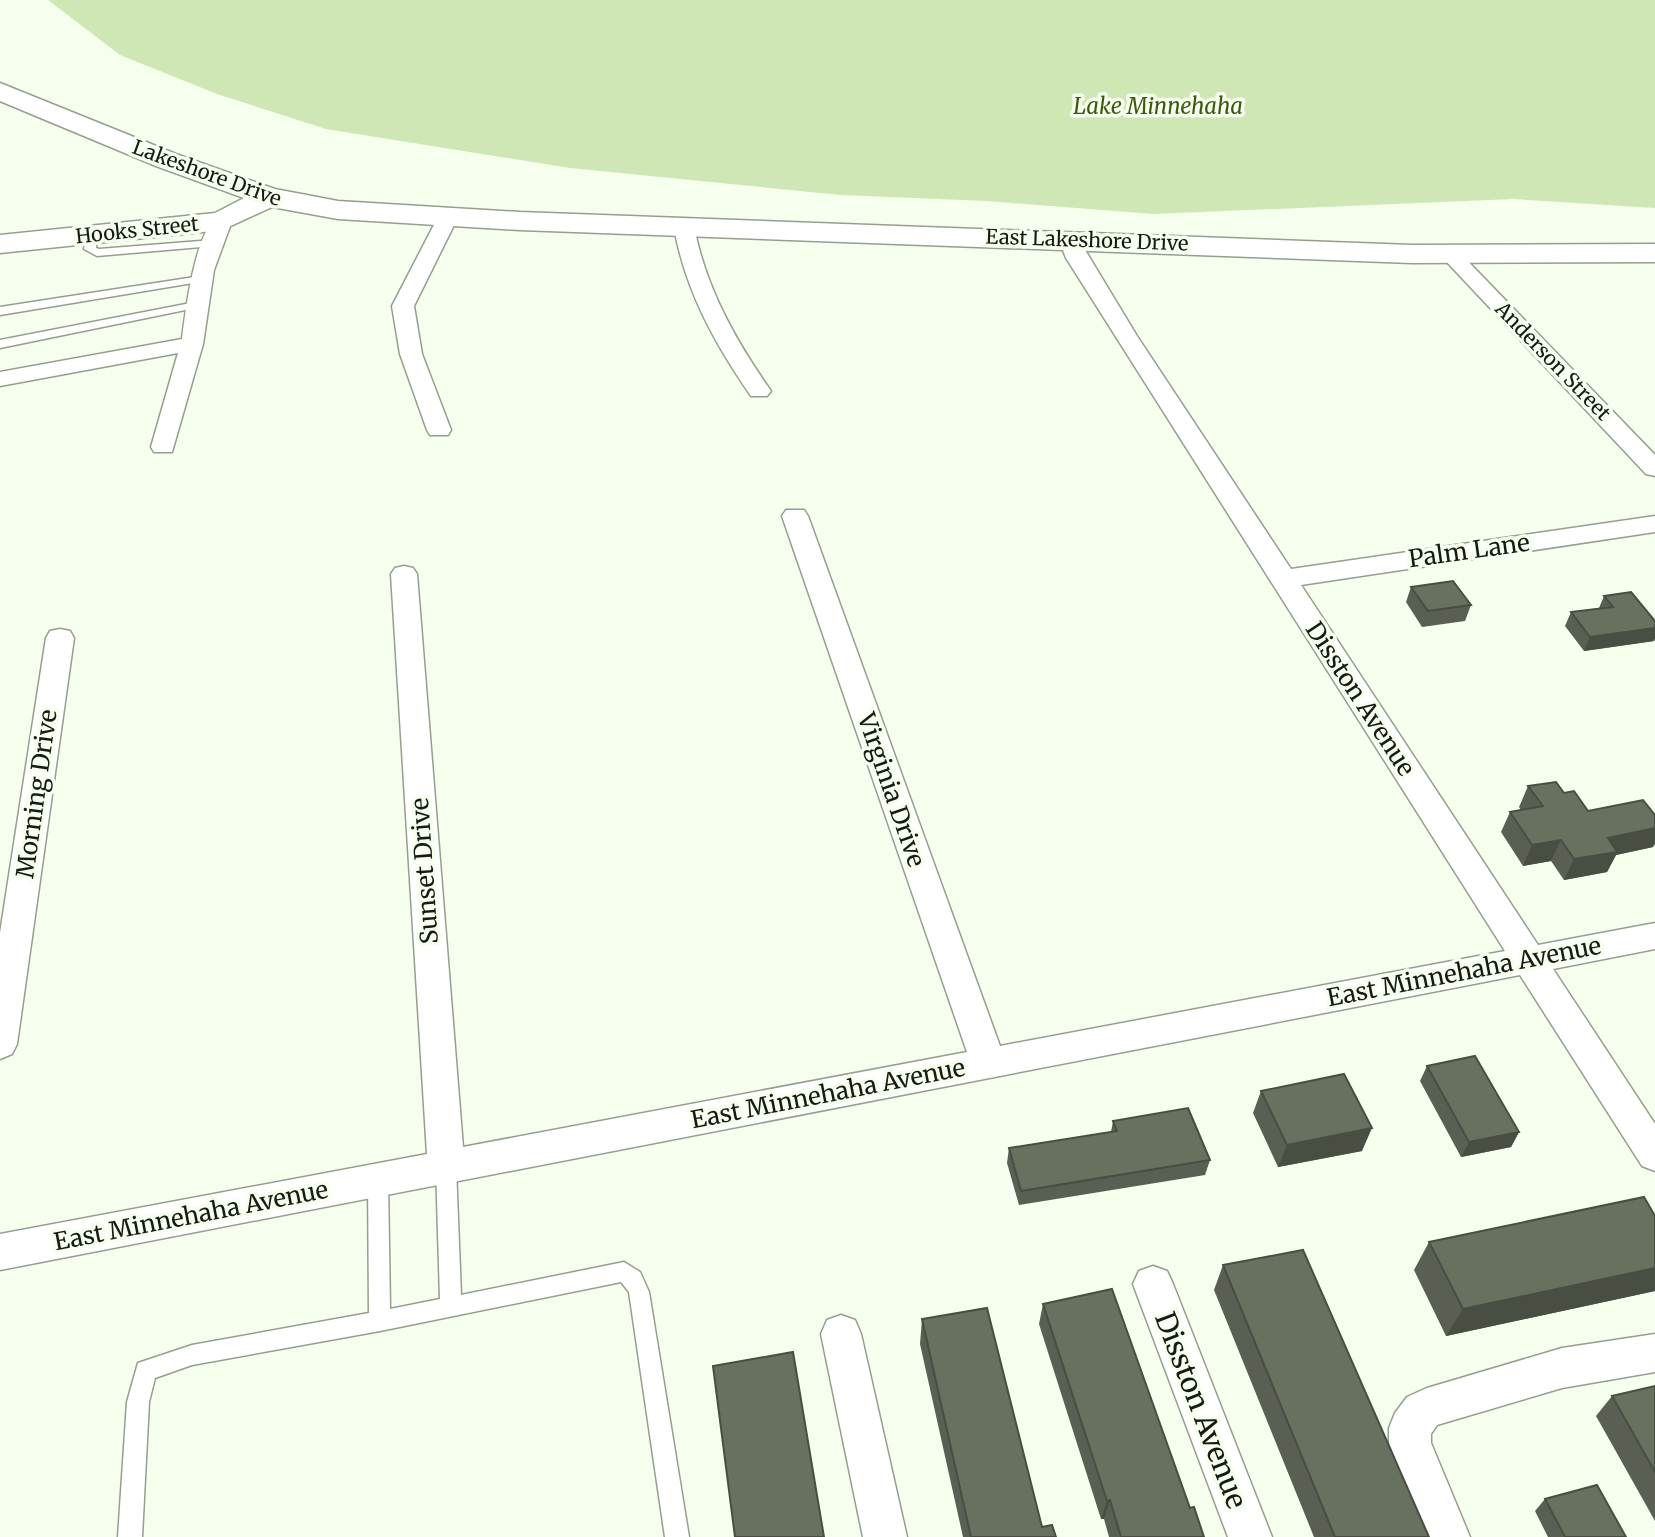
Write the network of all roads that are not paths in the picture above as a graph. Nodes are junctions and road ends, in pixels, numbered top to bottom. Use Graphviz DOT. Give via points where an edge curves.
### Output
graph roads {
  1 [pos="0,91"];
  2 [pos="268,197"];
  3 [pos="448,217"];
  4 [pos="520,221"];
  5 [pos="684,227"];
  6 [pos="218,232"];
  7 [pos="1069,240"];
  8 [pos="0,244"];
  9 [pos="1655,253"];
  10 [pos="1450,254"];
  11 [pos="201,279"];
  12 [pos="196,305"];
  13 [pos="0,311"];
  14 [pos="0,344"];
  15 [pos="192,344"];
  16 [pos="0,379"];
  17 [pos="759,391"];
  18 [pos="439,430"];
  19 [pos="163,447"];
  20 [pos="1655,469"];
  21 [pos="795,516"];
  22 [pos="1655,524"];
  23 [pos="404,574"];
  24 [pos="1283,579"];
  25 [pos="60,638"];
  26 [pos="1655,936"];
  27 [pos="1527,960"];
  28 [pos="0,1044"];
  29 [pos="988,1063"];
  30 [pos="1655,1155"];
  31 [pos="446,1167"];
  32 [pos="378,1180"];
  33 [pos="0,1252"];
  34 [pos="1153,1284"];
  35 [pos="451,1307"];
  36 [pos="380,1321"];
  37 [pos="841,1334"];
  38 [pos="1655,1353"];
  39 [pos="130,1537"];
  40 [pos="677,1537"];
  41 [pos="885,1537"];
  42 [pos="1250,1537"];
  43 [pos="1448,1537"];
  1 -- 2 [label="street, Lakeshore Drive"];
  2 -- 3 [label="street, Lakeshore Drive" via="338,210"];
  2 -- 6 [label="street, Hooks Street"];
  3 -- 4 [label="street, Lakeshore Drive"];
  3 -- 18 [label="street" via="403,306 411,354"];
  4 -- 5 [label="street, East Lakeshore Drive"];
  5 -- 7 [label="street, East Lakeshore Drive"];
  5 -- 17 [label="street" via="716,324"];
  6 -- 8 [label="street, Hooks Street" via="92,234"];
  6 -- 11 [label="street"];
  7 -- 10 [label="street, East Lakeshore Drive"];
  7 -- 24 [label="street, Disston Avenue"];
  9 -- 10 [label="street, East Lakeshore Drive"];
  10 -- 20 [label="street, Anderson Street"];
  11 -- 12 [label="street"];
  11 -- 13 [label="lane"];
  12 -- 14 [label="lane"];
  12 -- 15 [label="street"];
  15 -- 16 [label="street"];
  15 -- 19 [label="street"];
  21 -- 29 [label="street, Virginia Drive"];
  22 -- 24 [label="street, Palm Lane"];
  23 -- 31 [label="street, Sunset Drive"];
  24 -- 27 [label="street, Disston Avenue"];
  25 -- 28 [label="street, Morning Drive"];
  26 -- 27 [label="street, East Minnehaha Avenue"];
  27 -- 29 [label="street, East Minnehaha Avenue"];
  27 -- 30 [label="street, Disston Avenue"];
  29 -- 31 [label="street, East Minnehaha Avenue"];
  31 -- 32 [label="street, East Minnehaha Avenue"];
  31 -- 35 [label="lane"];
  32 -- 33 [label="street, East Minnehaha Avenue"];
  32 -- 36 [label="lane"];
  34 -- 42 [label="street, Disston Avenue"];
  35 -- 36 [label="lane"];
  35 -- 40 [label="lane" via="629,1273 639,1292"];
  36 -- 39 [label="lane" via="192,1355 146,1370 138,1402"];
  37 -- 41 [label="street"];
  38 -- 43 [label="street" via="1562,1368 1422,1411 1410,1428 1410,1443"];
}
